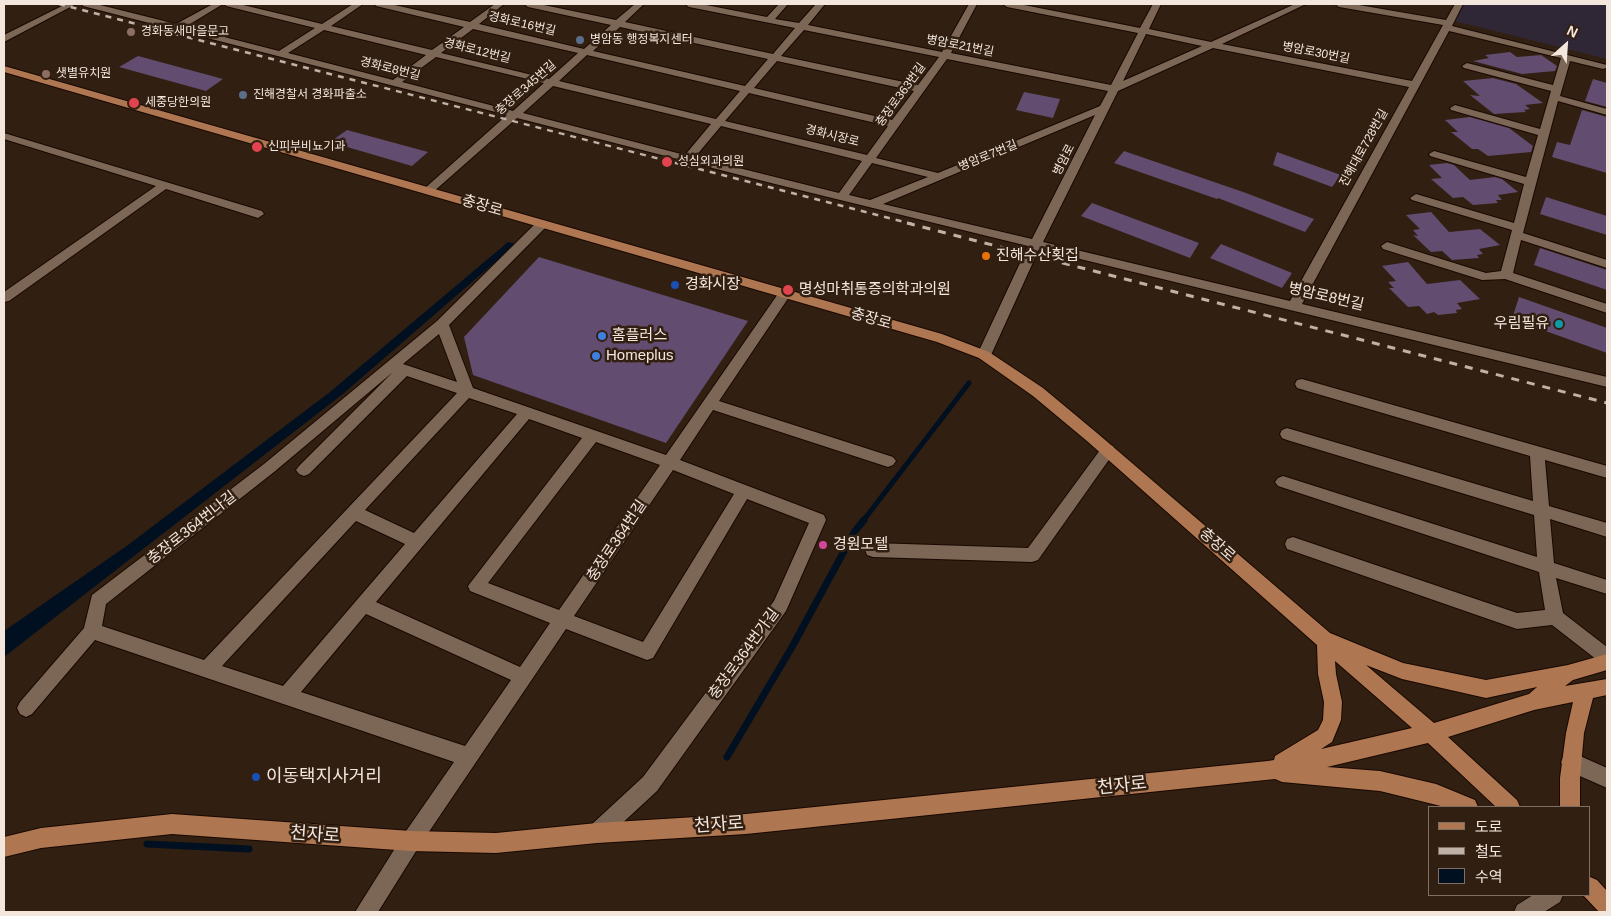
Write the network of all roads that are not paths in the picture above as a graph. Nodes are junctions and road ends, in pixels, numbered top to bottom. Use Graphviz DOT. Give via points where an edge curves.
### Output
graph roads {
  1 [pos="72,4"];
  2 [pos="86,4"];
  3 [pos="219,4"];
  4 [pos="229,4"];
  5 [pos="358,4"];
  6 [pos="378,4"];
  7 [pos="500,4"];
  8 [pos="528,4"];
  9 [pos="640,4"];
  10 [pos="689,4"];
  11 [pos="784,4"];
  12 [pos="821,4"];
  13 [pos="986,4"];
  14 [pos="1007,4"];
  15 [pos="1157,4"];
  16 [pos="1302,4"];
  17 [pos="1339,4"];
  18 [pos="1459,4"];
  19 [pos="971,8"];
  20 [pos="769,20"];
  21 [pos="618,23"];
  22 [pos="472,25"];
  23 [pos="1448,25"];
  24 [pos="323,26"];
  25 [pos="178,27"];
  26 [pos="801,27"];
  27 [pos="1143,31"];
  28 [pos="4,39"];
  29 [pos="1212,45"];
  30 [pos="586,52"];
  31 [pos="280,54"];
  32 [pos="434,54"];
  33 [pos="945,56"];
  34 [pos="775,57"];
  35 [pos="1566,57"];
  36 [pos="1467,66"];
  37 [pos="1603,66"];
  38 [pos="4,68"];
  39 [pos="552,82"];
  40 [pos="395,83"];
  41 [pos="1415,85"];
  42 [pos="747,89"];
  43 [pos="921,89"];
  44 [pos="1114,89"];
  45 [pos="1555,93"];
  46 [pos="1104,108"];
  47 [pos="1455,108"];
  48 [pos="1607,112"];
  49 [pos="515,114"];
  50 [pos="718,122"];
  51 [pos="895,124"];
  52 [pos="1544,133"];
  53 [pos="4,136"];
  54 [pos="1434,154"];
  55 [pos="688,158"];
  56 [pos="869,160"];
  57 [pos="938,176"];
  58 [pos="1530,182"];
  59 [pos="164,185"];
  60 [pos="428,190"];
  61 [pos="842,197"];
  62 [pos="1416,198"];
  63 [pos="872,204"];
  64 [pos="258,214"];
  65 [pos="542,224"];
  66 [pos="1517,232"];
  67 [pos="1036,243"];
  68 [pos="1387,246"];
  69 [pos="1607,264"];
  70 [pos="1506,276"];
  71 [pos="785,294"];
  72 [pos="4,298"];
  73 [pos="1294,306"];
  74 [pos="1607,309"];
  75 [pos="442,324"];
  76 [pos="984,355"];
  77 [pos="399,367"];
  78 [pos="1607,382"];
  79 [pos="1302,384"];
  80 [pos="467,391"];
  81 [pos="711,404"];
  82 [pos="528,412"];
  83 [pos="1287,434"];
  84 [pos="592,435"];
  85 [pos="1108,450"];
  86 [pos="1537,452"];
  87 [pos="888,461"];
  88 [pos="671,463"];
  89 [pos="304,470"];
  90 [pos="1607,472"];
  91 [pos="1284,482"];
  92 [pos="744,492"];
  93 [pos="1541,510"];
  94 [pos="353,512"];
  95 [pos="1607,530"];
  96 [pos="417,542"];
  97 [pos="1292,544"];
  98 [pos="873,550"];
  99 [pos="1546,567"];
  100 [pos="1607,587"];
  101 [pos="364,605"];
  102 [pos="1555,617"];
  103 [pos="563,620"];
  104 [pos="92,631"];
  105 [pos="1326,640"];
  106 [pos="1607,657"];
  107 [pos="1607,662"];
  108 [pos="207,670"];
  109 [pos="1568,673"];
  110 [pos="523,677"];
  111 [pos="1607,687"];
  112 [pos="1585,692"];
  113 [pos="286,696"];
  114 [pos="1534,701"];
  115 [pos="26,708"];
  116 [pos="1431,733"];
  117 [pos="468,757"];
  118 [pos="1571,762"];
  119 [pos="1268,771"];
  120 [pos="1607,778"];
  121 [pos="1466,806"];
  122 [pos="1509,806"];
  123 [pos="1570,806"];
  124 [pos="597,833"];
  125 [pos="411,841"];
  126 [pos="4,847"];
  127 [pos="1591,888"];
  128 [pos="1551,896"];
  129 [pos="1607,906"];
  130 [pos="366,912"];
  131 [pos="1524,912"];
  1 -- 28 [label="street"];
  2 -- 25 [label="street, 경화로8번길"];
  3 -- 25 [label="street"];
  4 -- 24 [label="street, 경화로12번길"];
  5 -- 24 [label="street"];
  6 -- 22 [label="street, 경화로16번길"];
  7 -- 22 [label="street"];
  8 -- 21 [label="street"];
  9 -- 21 [label="street, 충장로345번길"];
  10 -- 20 [label="street, 병암로21번길"];
  11 -- 20 [label="street"];
  12 -- 26 [label="street"];
  13 -- 19 [label="street"];
  14 -- 27 [label="street, 병암로30번길"];
  15 -- 27 [label="street, 병암로"];
  16 -- 29 [label="street"];
  17 -- 23 [label="street"];
  18 -- 23 [label="street, 진해대로728번길"];
  19 -- 33 [label="street, 충장로363번길"];
  20 -- 26 [label="street, 병암로21번길"];
  21 -- 30 [label="street, 충장로345번길"];
  21 -- 34 [label="street"];
  22 -- 30 [label="street, 경화로16번길"];
  22 -- 32 [label="street"];
  23 -- 35 [label="street"];
  23 -- 41 [label="street, 진해대로728번길"];
  24 -- 31 [label="street"];
  24 -- 32 [label="street, 경화로12번길"];
  25 -- 31 [label="street, 경화로8번길"];
  26 -- 33 [label="street, 병암로21번길"];
  26 -- 34 [label="street"];
  27 -- 29 [label="street, 병암로30번길"];
  27 -- 44 [label="street, 병암로"];
  29 -- 41 [label="street, 병암로30번길"];
  29 -- 44 [label="street"];
  30 -- 39 [label="street, 충장로345번길"];
  30 -- 42 [label="street, 경화로16번길"];
  31 -- 40 [label="street, 경화로8번길"];
  32 -- 39 [label="street, 경화로12번길"];
  32 -- 40 [label="street"];
  33 -- 43 [label="street, 충장로363번길"];
  33 -- 44 [label="street, 병암로21번길"];
  34 -- 42 [label="street"];
  34 -- 43 [label="street"];
  35 -- 37 [label="street"];
  35 -- 45 [label="street"];
  36 -- 45 [label="street"];
  38 -- 60 [label="main road, 충장로"];
  39 -- 49 [label="street, 충장로345번길"];
  39 -- 50 [label="street, 경화로12번길"];
  40 -- 49 [label="street, 경화로8번길"];
  41 -- 73 [label="street, 진해대로728번길"];
  42 -- 50 [label="street"];
  42 -- 51 [label="street, 경화시장로"];
  43 -- 51 [label="street, 충장로363번길"];
  44 -- 46 [label="street, 병암로"];
  45 -- 48 [label="street"];
  45 -- 52 [label="street"];
  46 -- 57 [label="street, 병암로7번길"];
  46 -- 67 [label="street, 병암로"];
  47 -- 52 [label="street"];
  49 -- 55 [label="street, 경화로8번길"];
  49 -- 60 [label="street, 충장로345번길"];
  50 -- 55 [label="street"];
  50 -- 56 [label="street, 경화시장로"];
  51 -- 56 [label="street, 충장로363번길"];
  52 -- 58 [label="street"];
  53 -- 59 [label="street"];
  54 -- 58 [label="street"];
  55 -- 61 [label="street"];
  56 -- 57 [label="street, 경화시장로"];
  56 -- 61 [label="street, 충장로363번길"];
  57 -- 63 [label="street, 병암로7번길"];
  58 -- 66 [label="street"];
  59 -- 64 [label="street"];
  59 -- 72 [label="street"];
  60 -- 65 [label="main road, 충장로"];
  61 -- 63 [label="street"];
  62 -- 66 [label="street"];
  63 -- 67 [label="street"];
  65 -- 71 [label="main road, 충장로"];
  65 -- 75 [label="street"];
  66 -- 69 [label="street"];
  66 -- 70 [label="street"];
  67 -- 73 [label="street, 병암로8번길"];
  67 -- 76 [label="street, 병암로"];
  68 -- 70 [label="street" via="1486,277"];
  70 -- 74 [label="street"];
  71 -- 76 [label="main road, 충장로" via="942,339"];
  71 -- 81 [label="street, 충장로364번길"];
  73 -- 78 [label="street, 병암로8번길"];
  75 -- 77 [label="street"];
  75 -- 80 [label="street"];
  76 -- 85 [label="main road, 충장로" via="1038,392"];
  77 -- 80 [label="street"];
  77 -- 89 [label="street"];
  77 -- 104 [label="street, 충장로364번나길" via="98,600"];
  79 -- 86 [label="street"];
  80 -- 82 [label="street"];
  80 -- 94 [label="street"];
  81 -- 87 [label="street"];
  81 -- 88 [label="street, 충장로364번길"];
  82 -- 84 [label="street"];
  82 -- 96 [label="street"];
  83 -- 93 [label="street"];
  84 -- 88 [label="street"];
  84 -- 103 [label="street" via="476,586"];
  85 -- 98 [label="street" via="1032,555"];
  85 -- 105 [label="main road, 충장로"];
  86 -- 90 [label="street"];
  86 -- 93 [label="street"];
  88 -- 92 [label="street, 충장로364번가길"];
  88 -- 103 [label="street, 충장로364번길"];
  91 -- 99 [label="street"];
  92 -- 103 [label="street" via="647,652"];
  92 -- 124 [label="street, 충장로364번가길" via="818,520 780,606 650,784"];
  93 -- 95 [label="street"];
  93 -- 99 [label="street"];
  94 -- 96 [label="street"];
  94 -- 108 [label="street"];
  96 -- 101 [label="street"];
  97 -- 102 [label="street" via="1517,621"];
  99 -- 100 [label="street"];
  99 -- 102 [label="street"];
  101 -- 110 [label="street"];
  101 -- 113 [label="street"];
  102 -- 106 [label="street"];
  103 -- 110 [label="street, 충장로364번길"];
  104 -- 108 [label="street"];
  104 -- 115 [label="street"];
  105 -- 109 [label="main road" via="1402,671 1486,689"];
  105 -- 116 [label="main road, 충장로"];
  105 -- 119 [label="main road" via="1327,674 1333,702 1332,720 1325,736"];
  107 -- 109 [label="main road"];
  108 -- 113 [label="street"];
  109 -- 114 [label="main road"];
  110 -- 117 [label="street, 충장로364번길"];
  111 -- 112 [label="main road"];
  112 -- 114 [label="main road"];
  112 -- 118 [label="main road"];
  113 -- 117 [label="street"];
  114 -- 116 [label="main road, 천자로"];
  116 -- 119 [label="main road, 천자로"];
  116 -- 122 [label="main road, 충장로"];
  117 -- 125 [label="street, 충장로364번길"];
  118 -- 120 [label="street"];
  118 -- 123 [label="main road"];
  119 -- 121 [label="main road" via="1380,781 1436,794"];
  119 -- 124 [label="main road, 천자로" via="746,824"];
  124 -- 125 [label="main road, 천자로" via="496,843"];
  125 -- 126 [label="main road, 천자로" via="172,824 41,838"];
  125 -- 130 [label="street, 충장로364번길"];
  127 -- 129 [label="main road"];
  128 -- 131 [label="street"];
}
